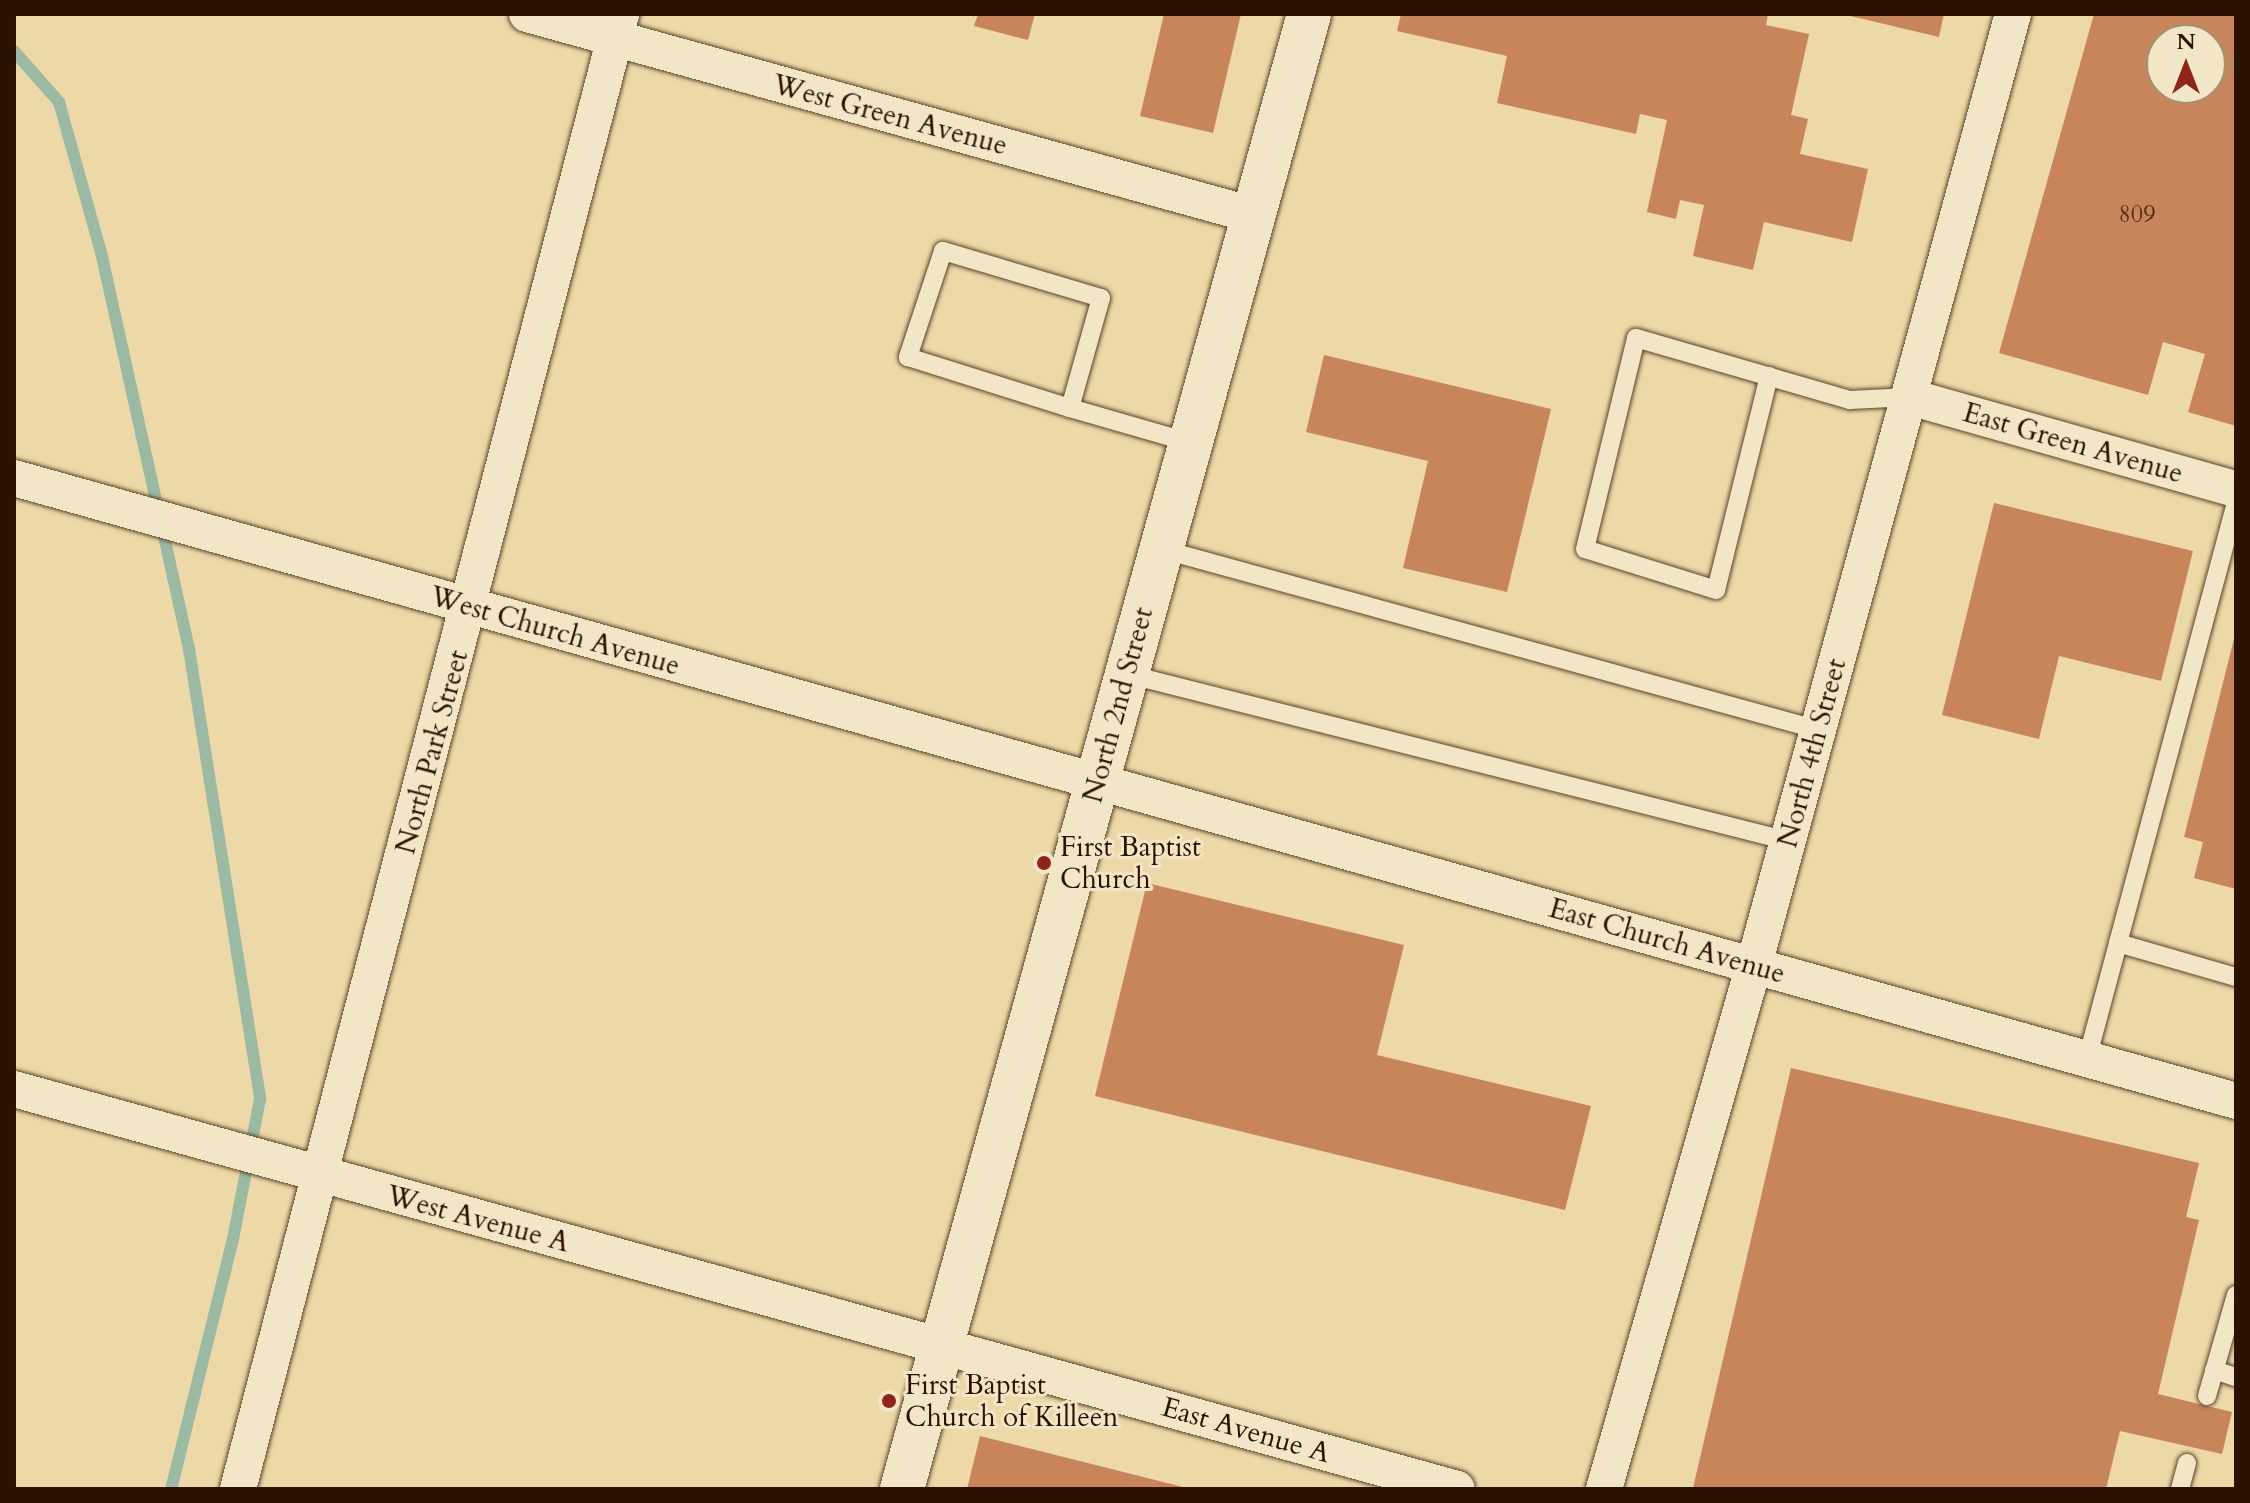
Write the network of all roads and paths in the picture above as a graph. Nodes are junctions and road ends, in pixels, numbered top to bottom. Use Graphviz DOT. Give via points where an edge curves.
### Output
graph roads {
  1 [pos="527,14"];
  2 [pos="1309,14"];
  3 [pos="2013,14"];
  4 [pos="618,26"];
  5 [pos="1253,215"];
  6 [pos="1769,376"];
  7 [pos="1910,397"];
  8 [pos="1070,408"];
  9 [pos="1191,443"];
  10 [pos="14,478"];
  11 [pos="2236,489"];
  12 [pos="2236,503"];
  13 [pos="1161,549"];
  14 [pos="471,607"];
  15 [pos="1127,674"];
  16 [pos="1819,730"];
  17 [pos="1097,783"];
  18 [pos="1788,841"];
  19 [pos="2118,943"];
  20 [pos="1754,965"];
  21 [pos="2236,977"];
  22 [pos="2087,1059"];
  23 [pos="14,1089"];
  24 [pos="2236,1101"];
  25 [pos="304,1172"];
  26 [pos="2236,1295"];
  27 [pos="942,1345"];
  28 [pos="2214,1370"];
  29 [pos="2236,1377"];
  30 [pos="2207,1396"];
  31 [pos="2187,1463"];
  32 [pos="238,1489"];
  33 [pos="902,1489"];
  34 [pos="1457,1489"];
  35 [pos="1604,1489"];
  36 [pos="2180,1489"];
  1 -- 4 [label="street, West Green Avenue"];
  2 -- 5 [label="street, North 2nd Street"];
  3 -- 7 [label="street, North 4th Street"];
  4 -- 5 [label="street, West Green Avenue"];
  4 -- 14 [label="street, North Park Street"];
  5 -- 9 [label="street, North 2nd Street"];
  6 -- 6 [label="lane" via="1636,338 1585,549 1716,590"];
  6 -- 7 [label="lane" via="1850,400"];
  7 -- 11 [label="street, East Green Avenue"];
  7 -- 16 [label="street, North 4th Street"];
  8 -- 8 [label="lane" via="908,357 943,251 1101,298"];
  8 -- 9 [label="lane"];
  9 -- 13 [label="street, North 2nd Street"];
  10 -- 14 [label="street, West Church Avenue"];
  12 -- 19 [label="lane"];
  13 -- 15 [label="street, North 2nd Street"];
  13 -- 16 [label="lane"];
  14 -- 17 [label="street, West Church Avenue"];
  14 -- 25 [label="street, North Park Street"];
  15 -- 17 [label="street, North 2nd Street"];
  15 -- 18 [label="lane"];
  16 -- 18 [label="street, North 4th Street"];
  17 -- 20 [label="street, East Church Avenue"];
  17 -- 27 [label="street, North 2nd Street"];
  18 -- 20 [label="street, North 4th Street"];
  19 -- 21 [label="lane"];
  19 -- 22 [label="lane"];
  20 -- 22 [label="street, East Church Avenue"];
  20 -- 35 [label="street, North 4th Street"];
  22 -- 24 [label="street, East Church Avenue"];
  23 -- 25 [label="street, West Avenue A"];
  25 -- 27 [label="street, West Avenue A"];
  25 -- 32 [label="street, North Park Street"];
  26 -- 28 [label="lane"];
  27 -- 33 [label="street, North 2nd Street"];
  27 -- 34 [label="street, East Avenue A"];
  28 -- 29 [label="lane"];
  28 -- 30 [label="lane"];
  31 -- 36 [label="lane"];
}
